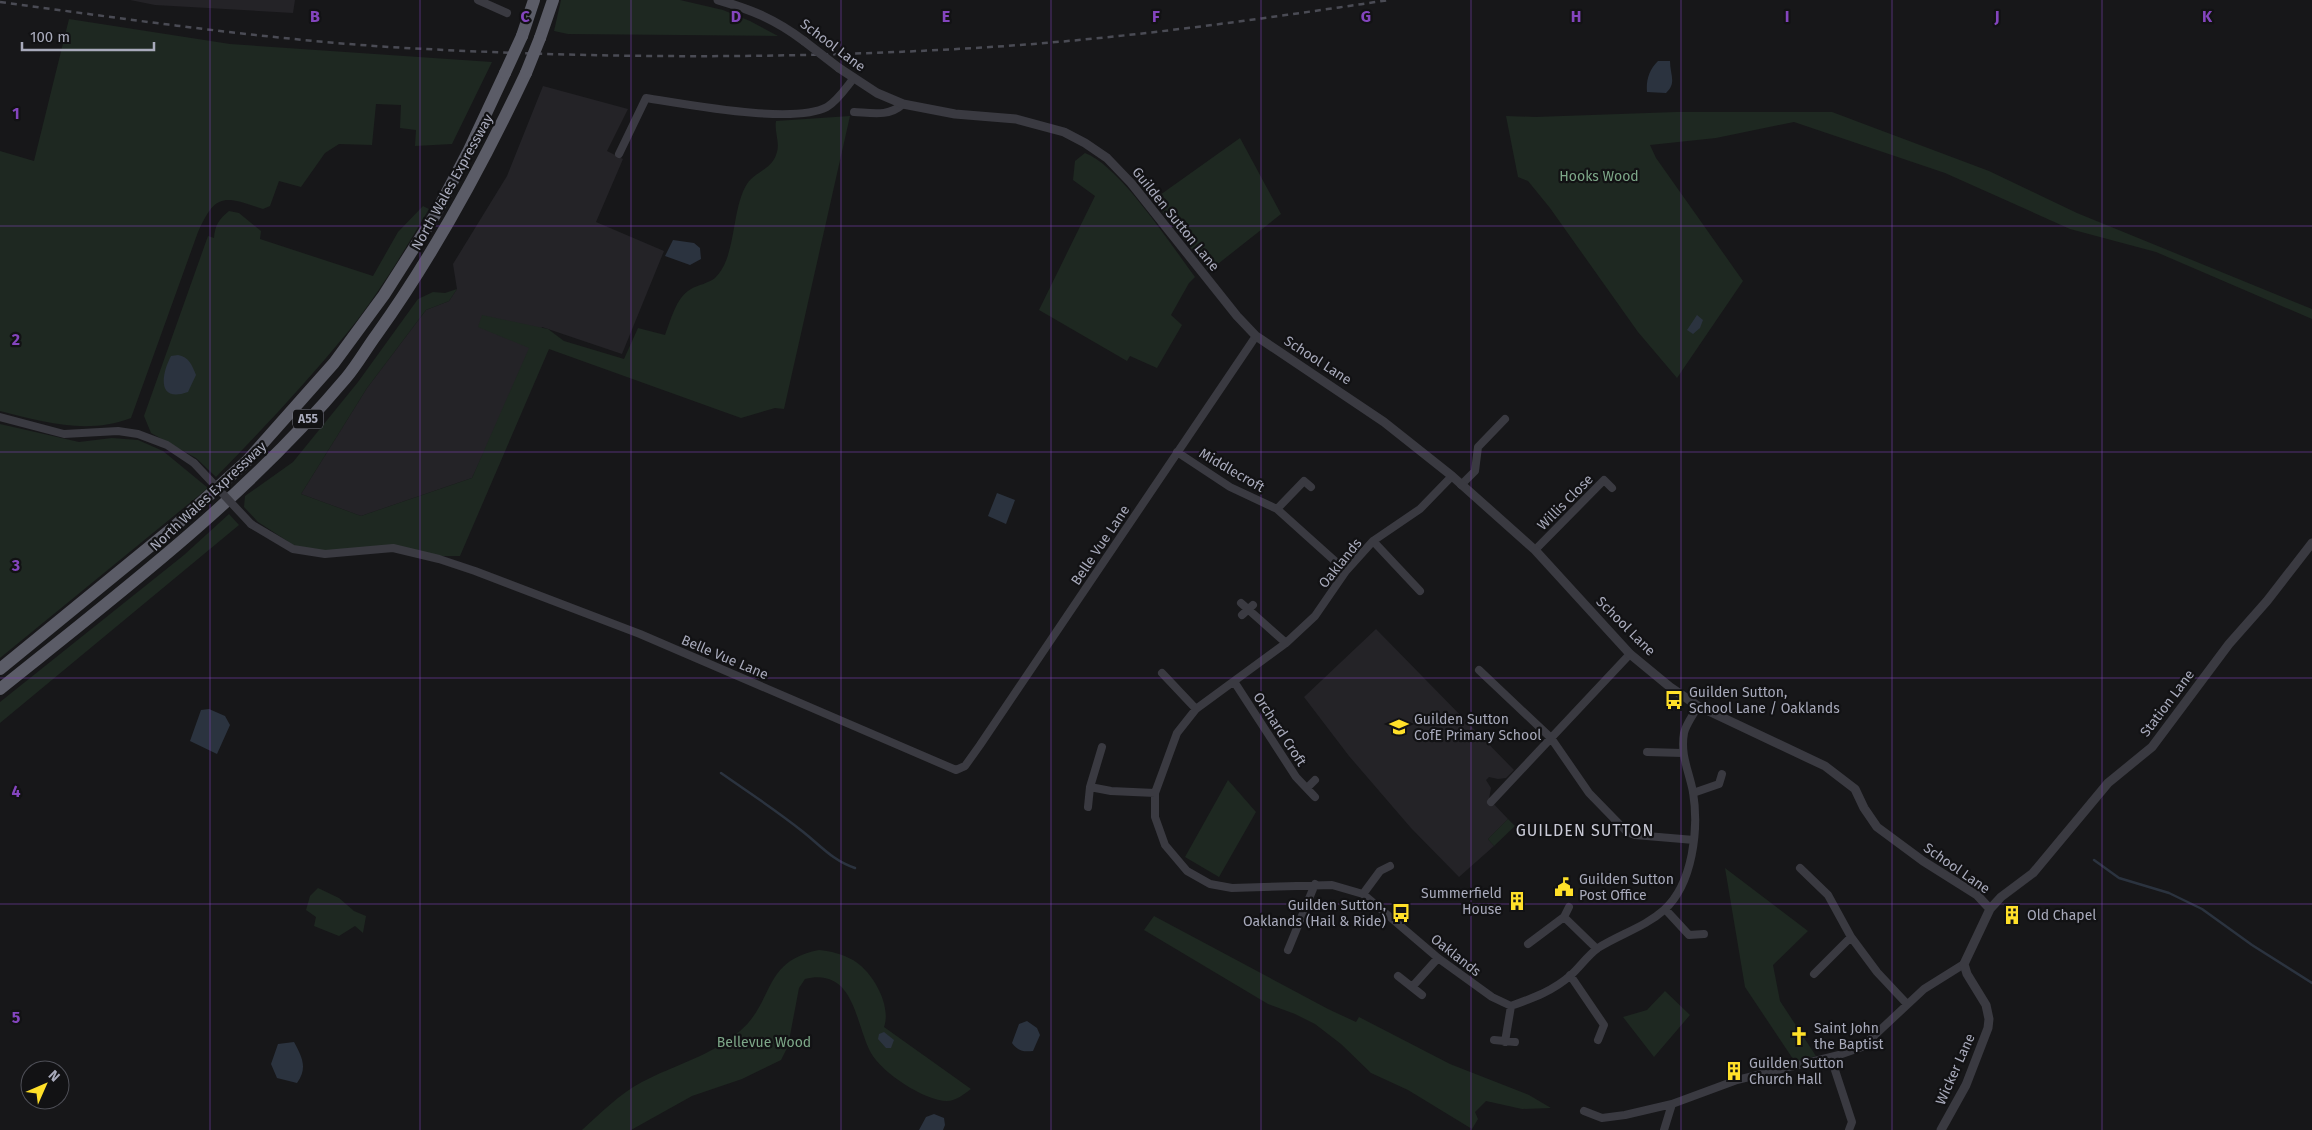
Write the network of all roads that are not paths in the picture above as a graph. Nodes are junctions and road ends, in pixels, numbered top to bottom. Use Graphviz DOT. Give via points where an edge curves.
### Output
graph roads {
  1 [pos="478,0"];
  2 [pos="534,0"];
  3 [pos="553,0"];
  4 [pos="718,0"];
  5 [pos="507,13"];
  6 [pos="853,79"];
  7 [pos="903,104"];
  8 [pos="854,112"];
  9 [pos="1064,132"];
  10 [pos="619,154"];
  11 [pos="1256,336"];
  12 [pos="0,417"];
  13 [pos="1505,419"];
  14 [pos="1490,435"];
  15 [pos="1497,441"];
  16 [pos="1177,452"];
  17 [pos="1452,476"];
  18 [pos="1461,485"];
  19 [pos="1311,487"];
  20 [pos="1612,488"];
  21 [pos="1277,509"];
  22 [pos="1373,541"];
  23 [pos="2312,543"];
  24 [pos="1535,550"];
  25 [pos="1346,572"];
  26 [pos="1421,591"];
  27 [pos="1241,603"];
  28 [pos="1286,643"];
  29 [pos="1630,654"];
  30 [pos="0,669"];
  31 [pos="1479,670"];
  32 [pos="1162,673"];
  33 [pos="1176,674"];
  34 [pos="1169,680"];
  35 [pos="1235,683"];
  36 [pos="0,690"];
  37 [pos="1698,706"];
  38 [pos="1196,709"];
  39 [pos="1552,738"];
  40 [pos="1102,747"];
  41 [pos="1653,750"];
  42 [pos="1682,753"];
  43 [pos="1722,774"];
  44 [pos="1315,780"];
  45 [pos="1719,784"];
  46 [pos="1090,787"];
  47 [pos="1307,788"];
  48 [pos="1726,789"];
  49 [pos="1156,793"];
  50 [pos="1693,793"];
  51 [pos="1315,797"];
  52 [pos="1491,802"];
  53 [pos="1088,807"];
  54 [pos="1694,840"];
  55 [pos="1390,866"];
  56 [pos="1800,868"];
  57 [pos="1315,884"];
  58 [pos="1362,894"];
  59 [pos="1569,907"];
  60 [pos="1665,909"];
  61 [pos="1990,909"];
  62 [pos="1564,917"];
  63 [pos="1704,934"];
  64 [pos="1689,935"];
  65 [pos="1851,937"];
  66 [pos="1528,944"];
  67 [pos="1686,944"];
  68 [pos="1597,949"];
  69 [pos="1288,950"];
  70 [pos="1438,958"];
  71 [pos="1964,964"];
  72 [pos="1814,974"];
  73 [pos="1398,976"];
  74 [pos="1570,976"];
  75 [pos="1412,987"];
  76 [pos="1422,995"];
  77 [pos="1907,1004"];
  78 [pos="1511,1006"];
  79 [pos="1494,1040"];
  80 [pos="1598,1040"];
  81 [pos="1505,1042"];
  82 [pos="1515,1042"];
  83 [pos="1830,1058"];
  84 [pos="1672,1104"];
  85 [pos="1584,1111"];
  86 [pos="1664,1130"];
  87 [pos="1849,1130"];
  88 [pos="1942,1130"];
  1 -- 5 [label="street"];
  2 -- 30 [label="highway, North Wales Expressway / A55, bridge" via="522,36 470,150 435,215 384,295 334,363 247,461 175,526"];
  3 -- 36 [label="highway, North Wales Expressway / A55, bridge" via="526,73 494,141 407,293 347,377 258,473 186,540"];
  4 -- 6 [label="street, School Lane, bridge" via="773,19"];
  6 -- 7 [label="street, School Lane"];
  6 -- 10 [label="street" via="836,101 824,108 801,112 743,112 646,98"];
  7 -- 8 [label="street" via="888,114"];
  7 -- 9 [label="street, School Lane" via="955,114 1016,120"];
  9 -- 11 [label="street, Guilden Sutton Lane" via="1107,158 1132,183"];
  11 -- 16 [label="street, Belle Vue Lane"];
  11 -- 17 [label="street, School Lane" via="1384,422"];
  12 -- 16 [label="street, Belle Vue Lane, bridge" via="64,434 118,430 138,434 167,445 194,463 251,524 293,550 325,554 393,548 439,559 640,634 956,770 965,766 980,745"];
  13 -- 14 [label="street"];
  14 -- 15 [label="street"];
  14 -- 18 [label="street" via="1478,447 1475,470"];
  16 -- 21 [label="street, Middlecroft" via="1230,487"];
  17 -- 18 [label="street, School Lane"];
  17 -- 22 [label="street, Oaklands" via="1420,509"];
  18 -- 24 [label="street, School Lane"];
  19 -- 21 [label="street" via="1304,481"];
  20 -- 24 [label="street, Willis Close" via="1604,480"];
  21 -- 25 [label="street, Middlecroft"];
  22 -- 25 [label="street, Oaklands"];
  22 -- 26 [label="street, Oaklands"];
  23 -- 61 [label="street, Station Lane" via="2229,644 2152,747 2108,783 2033,873"];
  24 -- 29 [label="street, School Lane"];
  25 -- 28 [label="street, Oaklands" via="1315,616"];
  27 -- 28 [label="street"];
  28 -- 35 [label="street, Oaklands"];
  29 -- 37 [label="street, School Lane"];
  29 -- 39 [label="street"];
  31 -- 39 [label="street"];
  32 -- 34 [label="street"];
  33 -- 34 [label="street"];
  34 -- 38 [label="street"];
  35 -- 38 [label="street, Oaklands"];
  35 -- 47 [label="street, Orchard Croft"];
  37 -- 42 [label="street" via="1684,730"];
  37 -- 61 [label="street, School Lane" via="1825,766 1855,789 1876,826 1977,895"];
  38 -- 49 [label="street, Oaklands" via="1177,733"];
  39 -- 52 [label="street"];
  39 -- 54 [label="street" via="1589,793 1627,832"];
  40 -- 46 [label="street"];
  41 -- 42 [label="street"];
  42 -- 50 [label="street"];
  43 -- 45 [label="street"];
  44 -- 47 [label="street, Orchard Croft"];
  45 -- 48 [label="street"];
  45 -- 50 [label="street"];
  46 -- 49 [label="street"];
  46 -- 53 [label="street"];
  47 -- 51 [label="street, Orchard Croft"];
  49 -- 57 [label="street, Oaklands" via="1155,817 1165,846 1187,871 1210,884 1232,888"];
  50 -- 54 [label="street"];
  54 -- 60 [label="street" via="1680,891"];
  55 -- 58 [label="street" via="1378,869"];
  56 -- 65 [label="street" via="1828,895"];
  57 -- 58 [label="street, Oaklands" via="1332,885"];
  57 -- 69 [label="street"];
  58 -- 70 [label="street, Oaklands"];
  59 -- 62 [label="street"];
  60 -- 64 [label="street"];
  60 -- 68 [label="street"];
  61 -- 71 [label="street"];
  62 -- 66 [label="street"];
  62 -- 68 [label="street"];
  63 -- 64 [label="street"];
  64 -- 67 [label="street"];
  65 -- 72 [label="street"];
  65 -- 77 [label="street"];
  68 -- 74 [label="street"];
  70 -- 75 [label="street"];
  70 -- 78 [label="street, Oaklands" via="1492,997"];
  71 -- 77 [label="street"];
  71 -- 88 [label="street, Wicker Lane" via="1986,1005 1988,1028 1966,1085"];
  73 -- 75 [label="street"];
  74 -- 78 [label="street" via="1543,995"];
  74 -- 80 [label="street" via="1604,1025"];
  75 -- 76 [label="street"];
  77 -- 83 [label="street" via="1862,1047"];
  78 -- 81 [label="street"];
  79 -- 81 [label="street"];
  81 -- 82 [label="street"];
  83 -- 84 [label="street" via="1737,1080"];
  83 -- 87 [label="street" via="1852,1122"];
  84 -- 85 [label="street" via="1602,1118"];
  84 -- 86 [label="street"];
}
